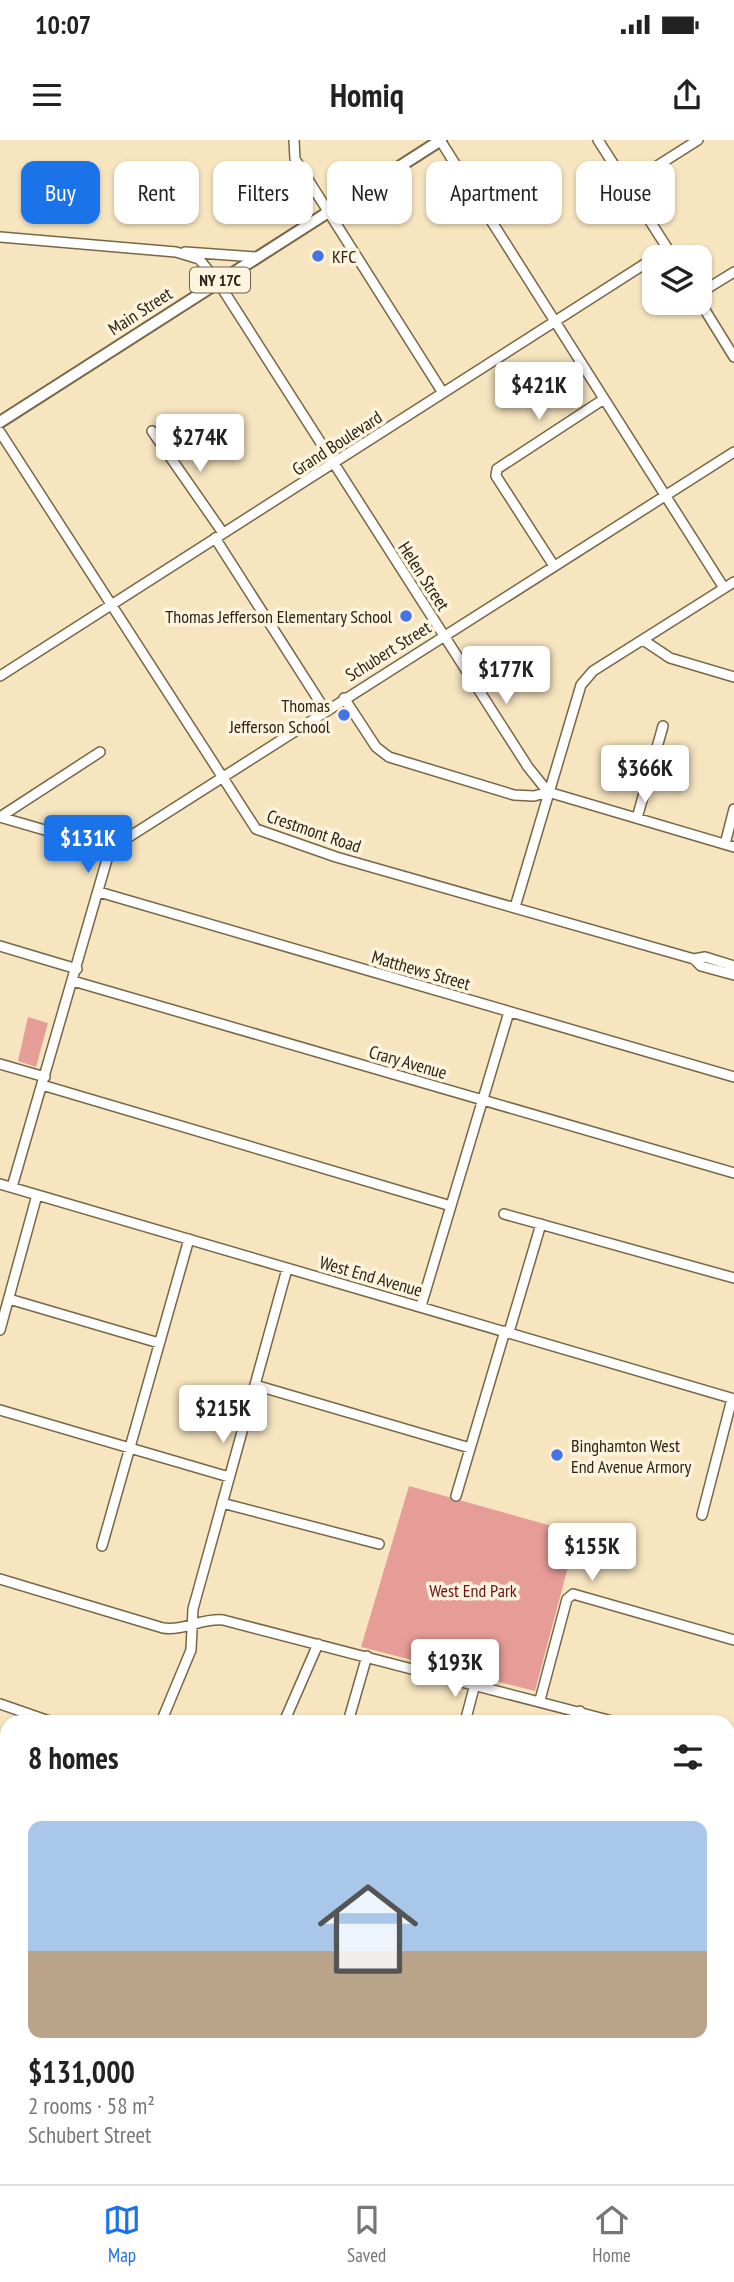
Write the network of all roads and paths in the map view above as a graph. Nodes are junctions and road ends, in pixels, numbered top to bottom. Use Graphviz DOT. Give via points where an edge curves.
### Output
graph roads {
  1 [pos="294,140"];
  2 [pos="440,140"];
  3 [pos="598,140"];
  4 [pos="698,140"];
  5 [pos="407,161"];
  6 [pos="612,161"];
  7 [pos="665,161"];
  8 [pos="327,208"];
  9 [pos="327,212"];
  10 [pos="337,224"];
  11 [pos="652,224"];
  12 [pos="0,237"];
  13 [pos="666,245"];
  14 [pos="176,252"];
  15 [pos="256,257"];
  16 [pos="642,266"];
  17 [pos="734,272"];
  18 [pos="218,282"];
  19 [pos="712,286"];
  20 [pos="708,315"];
  21 [pos="555,321"];
  22 [pos="734,357"];
  23 [pos="443,393"];
  24 [pos="604,399"];
  25 [pos="0,422"];
  26 [pos="152,431"];
  27 [pos="0,432"];
  28 [pos="734,452"];
  29 [pos="335,464"];
  30 [pos="666,496"];
  31 [pos="219,536"];
  32 [pos="554,566"];
  33 [pos="734,582"];
  34 [pos="724,588"];
  35 [pos="112,604"];
  36 [pos="443,635"];
  37 [pos="643,640"];
  38 [pos="0,676"];
  39 [pos="734,677"];
  40 [pos="344,698"];
  41 [pos="325,710"];
  42 [pos="663,726"];
  43 [pos="100,752"];
  44 [pos="222,778"];
  45 [pos="548,792"];
  46 [pos="734,809"];
  47 [pos="0,817"];
  48 [pos="637,818"];
  49 [pos="730,845"];
  50 [pos="110,849"];
  51 [pos="99,892"];
  52 [pos="515,907"];
  53 [pos="0,946"];
  54 [pos="694,959"];
  55 [pos="734,966"];
  56 [pos="77,969"];
  57 [pos="734,975"];
  58 [pos="73,981"];
  59 [pos="509,1012"];
  60 [pos="0,1064"];
  61 [pos="734,1077"];
  62 [pos="43,1081"];
  63 [pos="483,1100"];
  64 [pos="734,1173"];
  65 [pos="0,1184"];
  66 [pos="12,1187"];
  67 [pos="37,1195"];
  68 [pos="451,1206"];
  69 [pos="504,1214"];
  70 [pos="541,1224"];
  71 [pos="188,1239"];
  72 [pos="287,1269"];
  73 [pos="734,1278"];
  74 [pos="9,1298"];
  75 [pos="421,1306"];
  76 [pos="0,1330"];
  77 [pos="507,1331"];
  78 [pos="159,1343"];
  79 [pos="255,1385"];
  80 [pos="733,1399"];
  81 [pos="0,1410"];
  82 [pos="130,1447"];
  83 [pos="470,1448"];
  84 [pos="229,1477"];
  85 [pos="456,1496"];
  86 [pos="222,1503"];
  87 [pos="702,1515"];
  88 [pos="379,1544"];
  89 [pos="102,1546"];
  90 [pos="0,1579"];
  91 [pos="192,1625"];
  92 [pos="734,1640"];
  93 [pos="317,1644"];
  94 [pos="367,1656"];
  95 [pos="475,1684"];
  96 [pos="540,1700"];
  97 [pos="0,1704"];
  98 [pos="580,1712"];
  99 [pos="31,1715"];
  100 [pos="164,1715"];
  101 [pos="287,1715"];
  102 [pos="350,1715"];
  103 [pos="467,1715"];
  104 [pos="579,1715"];
  105 [pos="591,1715"];
  1 -- 8 [label="street" via="295,159"];
  2 -- 5 [label="main road, Main Street / NY 17C"];
  2 -- 21 [label="street"];
  3 -- 6 [label="street"];
  4 -- 7 [label="street"];
  9 -- 15 [label="main road, Main Street / NY 17C"];
  10 -- 23 [label="street"];
  11 -- 13 [label="street"];
  12 -- 14 [label="street"];
  14 -- 15 [label="street"];
  14 -- 18 [label="street, Helen Street" via="198,259"];
  15 -- 18 [label="main road, Main Street / NY 17C"];
  16 -- 21 [label="street, Grand Boulevard"];
  17 -- 19 [label="street"];
  18 -- 25 [label="main road, Main Street / NY 17C"];
  18 -- 29 [label="street, Helen Street"];
  20 -- 22 [label="street"];
  21 -- 23 [label="street, Grand Boulevard"];
  21 -- 24 [label="street"];
  23 -- 29 [label="street, Grand Boulevard"];
  24 -- 30 [label="street"];
  24 -- 32 [label="street" via="497,469 496,477"];
  26 -- 31 [label="street"];
  27 -- 35 [label="street, Crestmont Road"];
  28 -- 30 [label="street, Schubert Street"];
  29 -- 31 [label="street, Grand Boulevard"];
  29 -- 36 [label="street, Helen Street"];
  30 -- 32 [label="street, Schubert Street"];
  30 -- 34 [label="street"];
  31 -- 35 [label="street, Grand Boulevard"];
  31 -- 41 [label="street"];
  32 -- 36 [label="street, Schubert Street"];
  33 -- 34 [label="street"];
  34 -- 37 [label="street"];
  35 -- 38 [label="street, Grand Boulevard"];
  35 -- 44 [label="street, Crestmont Road"];
  36 -- 40 [label="street, Schubert Street"];
  36 -- 45 [label="street, Helen Street"];
  37 -- 39 [label="street" via="670,658"];
  37 -- 45 [label="street" via="593,671 581,685"];
  40 -- 41 [label="street, Schubert Street"];
  40 -- 45 [label="street" via="376,747 389,757 514,795"];
  41 -- 44 [label="street, Schubert Street"];
  42 -- 48 [label="street"];
  43 -- 47 [label="street"];
  44 -- 50 [label="street, Schubert Street"];
  44 -- 52 [label="street, Crestmont Road" via="263,833"];
  45 -- 48 [label="street"];
  45 -- 52 [label="street"];
  46 -- 49 [label="street"];
  47 -- 50 [label="street"];
  48 -- 49 [label="street"];
  50 -- 51 [label="street"];
  51 -- 56 [label="street"];
  51 -- 59 [label="street, Matthews Street"];
  52 -- 54 [label="street, Crestmont Road"];
  53 -- 56 [label="street"];
  54 -- 55 [label="street, Crestmont Road" via="705,957"];
  54 -- 57 [label="street, Crestmont Road" via="702,966"];
  56 -- 58 [label="street"];
  58 -- 62 [label="street"];
  58 -- 63 [label="street, Crary Avenue"];
  59 -- 61 [label="street, Matthews Street"];
  59 -- 63 [label="street"];
  60 -- 62 [label="street"];
  62 -- 66 [label="street"];
  62 -- 68 [label="street"];
  63 -- 64 [label="street, Crary Avenue"];
  63 -- 68 [label="street"];
  65 -- 66 [label="street, West End Avenue"];
  66 -- 67 [label="street, West End Avenue"];
  67 -- 71 [label="street, West End Avenue"];
  67 -- 74 [label="street"];
  68 -- 75 [label="street"];
  69 -- 70 [label="street"];
  70 -- 73 [label="street"];
  70 -- 77 [label="street"];
  71 -- 72 [label="street, West End Avenue"];
  71 -- 78 [label="street"];
  72 -- 75 [label="street, West End Avenue"];
  72 -- 79 [label="street"];
  74 -- 76 [label="street"];
  74 -- 78 [label="street"];
  75 -- 77 [label="street, West End Avenue"];
  77 -- 80 [label="street, West End Avenue"];
  77 -- 83 [label="street"];
  78 -- 82 [label="street"];
  79 -- 83 [label="street"];
  79 -- 84 [label="street"];
  80 -- 87 [label="street"];
  81 -- 82 [label="street"];
  82 -- 84 [label="street"];
  82 -- 89 [label="street"];
  83 -- 85 [label="street"];
  84 -- 86 [label="street"];
  86 -- 88 [label="street"];
  86 -- 91 [label="street"];
  90 -- 91 [label="street" via="163,1628"];
  91 -- 93 [label="street" via="222,1620"];
  91 -- 100 [label="street" via="188,1661"];
  92 -- 96 [label="street" via="573,1594 567,1599"];
  93 -- 94 [label="street"];
  93 -- 101 [label="street"];
  94 -- 95 [label="street"];
  94 -- 102 [label="street"];
  95 -- 96 [label="street"];
  95 -- 103 [label="street"];
  96 -- 98 [label="street"];
  97 -- 99 [label="street"];
  98 -- 104 [label="street"];
  98 -- 105 [label="street"];
}
